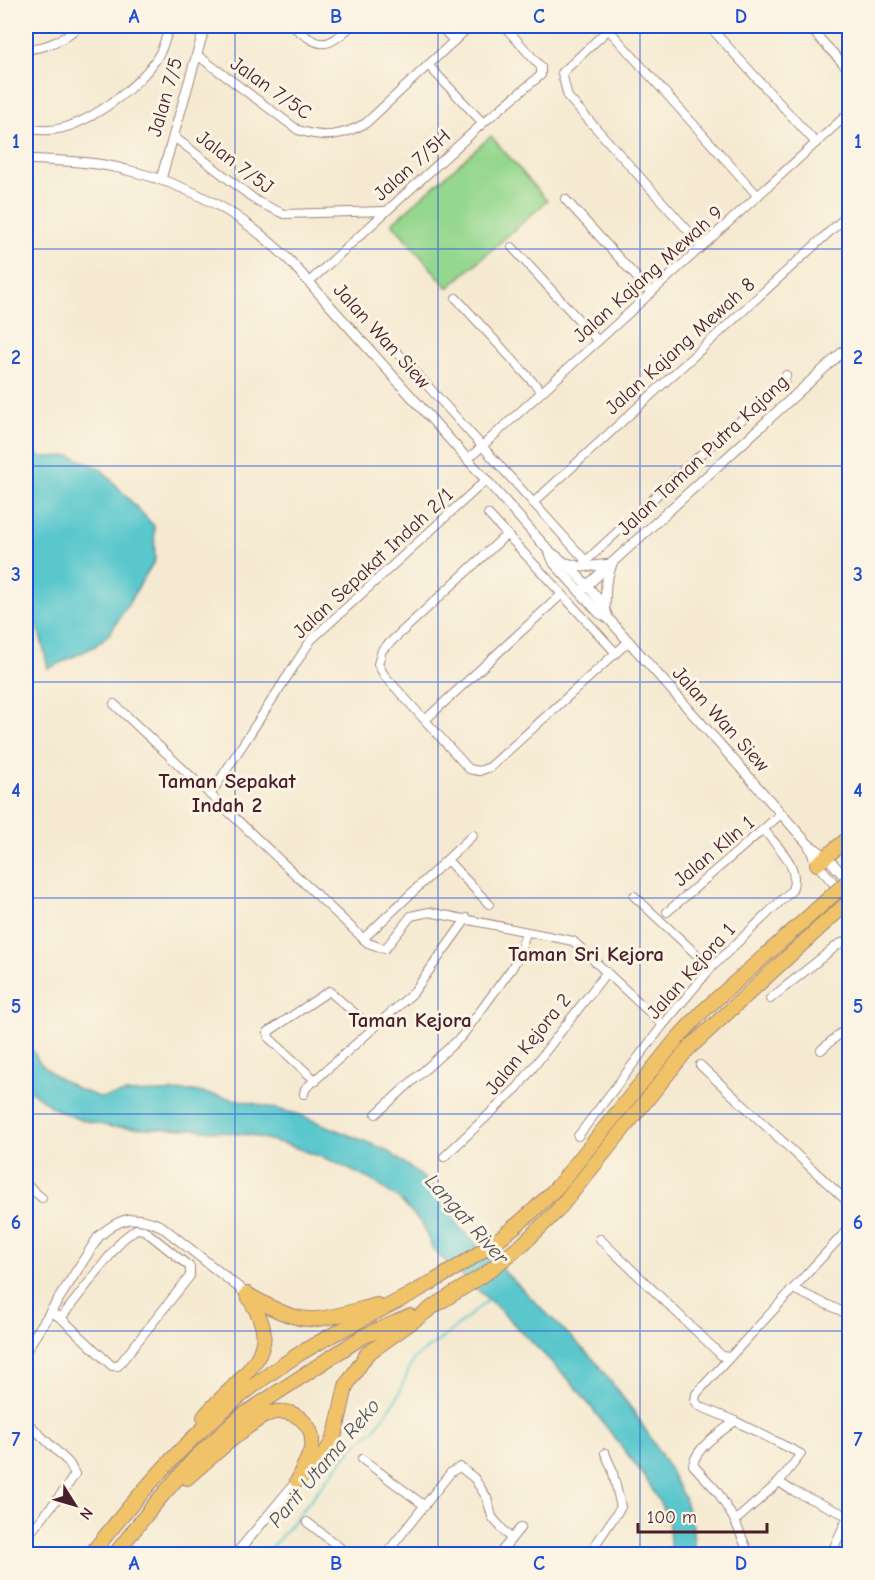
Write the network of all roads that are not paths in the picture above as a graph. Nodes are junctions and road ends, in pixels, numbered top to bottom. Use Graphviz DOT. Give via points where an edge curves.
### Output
graph roads {
  1 [pos="79,26"];
  2 [pos="170,26"];
  3 [pos="205,26"];
  4 [pos="292,26"];
  5 [pos="351,26"];
  6 [pos="441,26"];
  7 [pos="470,26"];
  8 [pos="504,26"];
  9 [pos="709,26"];
  10 [pos="808,26"];
  11 [pos="610,27"];
  12 [pos="454,41"];
  13 [pos="26,49"];
  14 [pos="197,55"];
  15 [pos="429,64"];
  16 [pos="849,71"];
  17 [pos="849,112"];
  18 [pos="483,123"];
  19 [pos="26,128"];
  20 [pos="173,136"];
  21 [pos="816,143"];
  22 [pos="26,159"];
  23 [pos="160,179"];
  24 [pos="758,196"];
  25 [pos="565,199"];
  26 [pos="385,211"];
  27 [pos="849,213"];
  28 [pos="702,246"];
  29 [pos="512,247"];
  30 [pos="309,282"];
  31 [pos="651,293"];
  32 [pos="456,298"];
  33 [pos="598,341"];
  34 [pos="849,345"];
  35 [pos="397,352"];
  36 [pos="786,375"];
  37 [pos="542,392"];
  38 [pos="482,446"];
  39 [pos="468,459"];
  40 [pos="486,480"];
  41 [pos="533,503"];
  42 [pos="488,514"];
  43 [pos="507,534"];
  44 [pos="549,551"];
  45 [pos="565,562"];
  46 [pos="612,564"];
  47 [pos="583,590"];
  48 [pos="562,594"];
  49 [pos="605,607"];
  50 [pos="608,618"];
  51 [pos="628,642"];
  52 [pos="616,653"];
  53 [pos="114,704"];
  54 [pos="426,720"];
  55 [pos="210,795"];
  56 [pos="781,814"];
  57 [pos="764,830"];
  58 [pos="473,835"];
  59 [pos="849,837"];
  60 [pos="447,860"];
  61 [pos="821,860"];
  62 [pos="849,881"];
  63 [pos="634,896"];
  64 [pos="849,902"];
  65 [pos="489,904"];
  66 [pos="667,912"];
  67 [pos="467,918"];
  68 [pos="526,933"];
  69 [pos="363,939"];
  70 [pos="849,942"];
  71 [pos="711,968"];
  72 [pos="606,973"];
  73 [pos="770,999"];
  74 [pos="663,1025"];
  75 [pos="849,1025"];
  76 [pos="373,1029"];
  77 [pos="821,1050"];
  78 [pos="700,1065"];
  79 [pos="316,1081"];
  80 [pos="304,1094"];
  81 [pos="376,1114"];
  82 [pos="578,1136"];
  83 [pos="444,1157"];
  84 [pos="26,1185"];
  85 [pos="42,1198"];
  86 [pos="849,1204"];
  87 [pos="849,1227"];
  88 [pos="600,1239"];
  89 [pos="793,1289"];
  90 [pos="247,1294"];
  91 [pos="399,1300"];
  92 [pos="437,1304"];
  93 [pos="50,1312"];
  94 [pos="849,1315"];
  95 [pos="61,1318"];
  96 [pos="26,1350"];
  97 [pos="726,1356"];
  98 [pos="26,1421"];
  99 [pos="735,1421"];
  100 [pos="192,1437"];
  101 [pos="605,1454"];
  102 [pos="362,1459"];
  103 [pos="297,1481"];
  104 [pos="779,1482"];
  105 [pos="154,1505"];
  106 [pos="425,1506"];
  107 [pos="849,1517"];
  108 [pos="735,1521"];
  109 [pos="308,1522"];
  110 [pos="520,1527"];
  111 [pos="26,1538"];
  112 [pos="511,1539"];
  113 [pos="91,1554"];
  114 [pos="115,1554"];
  115 [pos="236,1554"];
  116 [pos="348,1554"];
  117 [pos="386,1554"];
  118 [pos="499,1554"];
  119 [pos="590,1554"];
  120 [pos="749,1554"];
  121 [pos="831,1554"];
  1 -- 13 [label="street" via="56,42"];
  2 -- 19 [label="street" via="150,68 105,107 76,123 50,130"];
  3 -- 14 [label="street, Jalan 7/5"];
  4 -- 5 [label="street" via="314,42 324,44 334,41"];
  6 -- 12 [label="street"];
  7 -- 12 [label="street, Jalan 7/5C"];
  8 -- 18 [label="street, Jalan 7/5H" via="541,67 541,75"];
  9 -- 21 [label="street"];
  10 -- 16 [label="street"];
  11 -- 24 [label="street"];
  11 -- 28 [label="street" via="562,73 568,97"];
  12 -- 15 [label="street, Jalan 7/5C"];
  14 -- 15 [label="street, Jalan 7/5C" via="290,126 312,135 345,134 366,123"];
  14 -- 20 [label="street, Jalan 7/5"];
  15 -- 18 [label="street"];
  17 -- 21 [label="street, Jalan Kajang Mewah 9"];
  18 -- 26 [label="street, Jalan 7/5H"];
  20 -- 23 [label="street, Jalan 7/5"];
  20 -- 26 [label="street, Jalan 7/5J" via="258,202 284,214"];
  21 -- 24 [label="street, Jalan Kajang Mewah 9"];
  22 -- 23 [label="street, Jalan Wan Siew" via="83,162"];
  23 -- 30 [label="street, Jalan Wan Siew" via="216,203 251,225"];
  24 -- 28 [label="street, Jalan Kajang Mewah 9"];
  25 -- 31 [label="street"];
  26 -- 30 [label="street, Jalan 7/5H"];
  27 -- 41 [label="street, Jalan Kajang Mewah 8"];
  28 -- 31 [label="street, Jalan Kajang Mewah 9"];
  29 -- 33 [label="street"];
  30 -- 39 [label="street, Jalan Wan Siew"];
  31 -- 33 [label="street, Jalan Kajang Mewah 9"];
  32 -- 37 [label="street"];
  33 -- 37 [label="street, Jalan Kajang Mewah 9"];
  34 -- 46 [label="street, Jalan Taman Putra Kajang"];
  35 -- 38 [label="street"];
  36 -- 41 [label="street" via="780,387 586,561"];
  37 -- 38 [label="street, Jalan Kajang Mewah 9"];
  38 -- 39 [label="street, Jalan Kajang Mewah 9"];
  38 -- 41 [label="street"];
  39 -- 40 [label="street, Jalan Wan Siew"];
  40 -- 44 [label="street, Jalan Wan Siew"];
  40 -- 55 [label="street, Jalan Sepakat Indah 2/1" via="311,640"];
  42 -- 43 [label="street"];
  43 -- 48 [label="street"];
  43 -- 54 [label="street" via="382,650 378,664 384,675"];
  44 -- 45 [label="street, Jalan Wan Siew"];
  44 -- 47 [label="street, Jalan Wan Siew" via="554,563"];
  45 -- 46 [label="street" via="582,567"];
  45 -- 47 [label="street, Jalan Wan Siew"];
  46 -- 47 [label="street, Jalan Taman Putra Kajang"];
  46 -- 49 [label="street"];
  47 -- 49 [label="street, Jalan Wan Siew"];
  47 -- 50 [label="street, Jalan Wan Siew" via="599,613"];
  48 -- 52 [label="street"];
  48 -- 54 [label="street"];
  49 -- 50 [label="street, Jalan Wan Siew"];
  50 -- 51 [label="street, Jalan Wan Siew"];
  51 -- 52 [label="street"];
  51 -- 56 [label="street, Jalan Wan Siew"];
  52 -- 54 [label="street" via="490,767 479,771 469,769"];
  53 -- 55 [label="street"];
  55 -- 69 [label="street"];
  56 -- 57 [label="street, Jalan Klln 1"];
  56 -- 61 [label="street, Jalan Wan Siew"];
  57 -- 66 [label="street, Jalan Klln 1"];
  57 -- 71 [label="street, Jalan Kejora 1" via="791,863 795,879 792,890"];
  58 -- 60 [label="street"];
  59 -- 61 [label="highway"];
  60 -- 65 [label="street"];
  60 -- 69 [label="street"];
  61 -- 62 [label="street, Jalan Wan Siew"];
  61 -- 64 [label="street, Jalan Wan Siew"];
  62 -- 91 [label="highway, bridge" via="682,1033 537,1209 472,1258"];
  63 -- 71 [label="street"];
  64 -- 92 [label="highway, bridge" via="687,1050 550,1218 484,1274"];
  67 -- 68 [label="street"];
  67 -- 69 [label="street" via="429,912 415,914 385,949"];
  67 -- 76 [label="street" via="413,993"];
  68 -- 72 [label="street" via="573,941"];
  68 -- 81 [label="street" via="512,968 462,1036"];
  70 -- 73 [label="street" via="839,944"];
  71 -- 74 [label="street, Jalan Kejora 1"];
  72 -- 74 [label="street"];
  72 -- 83 [label="street, Jalan Kejora 2" via="518,1087"];
  74 -- 82 [label="street, Jalan Kejora 1"];
  75 -- 77 [label="street"];
  76 -- 79 [label="street"];
  76 -- 79 [label="street" via="329,991 268,1032"];
  78 -- 86 [label="street"];
  79 -- 80 [label="street"];
  84 -- 85 [label="street"];
  87 -- 89 [label="street"];
  88 -- 97 [label="street"];
  89 -- 94 [label="street"];
  89 -- 97 [label="street"];
  90 -- 91 [label="highway" via="275,1310 316,1319"];
  90 -- 93 [label="street" via="161,1226 135,1218 112,1224 99,1236"];
  90 -- 100 [label="highway" via="264,1330 260,1355 211,1408"];
  91 -- 100 [label="highway" via="297,1355 256,1382"];
  92 -- 103 [label="highway" via="367,1354 346,1386 331,1444"];
  92 -- 105 [label="highway" via="362,1337 240,1417 194,1459"];
  93 -- 95 [label="street"];
  93 -- 96 [label="street"];
  95 -- 95 [label="street" via="122,1240 136,1229 144,1230 190,1267 190,1276 118,1366 112,1366"];
  97 -- 99 [label="street" via="723,1365 696,1394 695,1401"];
  98 -- 111 [label="street" via="69,1462 75,1474"];
  99 -- 104 [label="street" via="801,1454"];
  99 -- 108 [label="street" via="699,1451 693,1465 717,1491"];
  100 -- 113 [label="highway"];
  101 -- 119 [label="street" via="621,1507"];
  102 -- 106 [label="street"];
  103 -- 105 [label="highway" via="312,1449 309,1427 298,1416 271,1413 257,1420"];
  103 -- 115 [label="street"];
  104 -- 107 [label="street"];
  104 -- 108 [label="street"];
  105 -- 114 [label="highway"];
  106 -- 112 [label="street" via="451,1472 460,1467 474,1478 487,1498 492,1517"];
  106 -- 117 [label="street"];
  107 -- 121 [label="street"];
  108 -- 120 [label="street"];
  109 -- 116 [label="street"];
  110 -- 112 [label="street"];
  112 -- 118 [label="street"];
}
